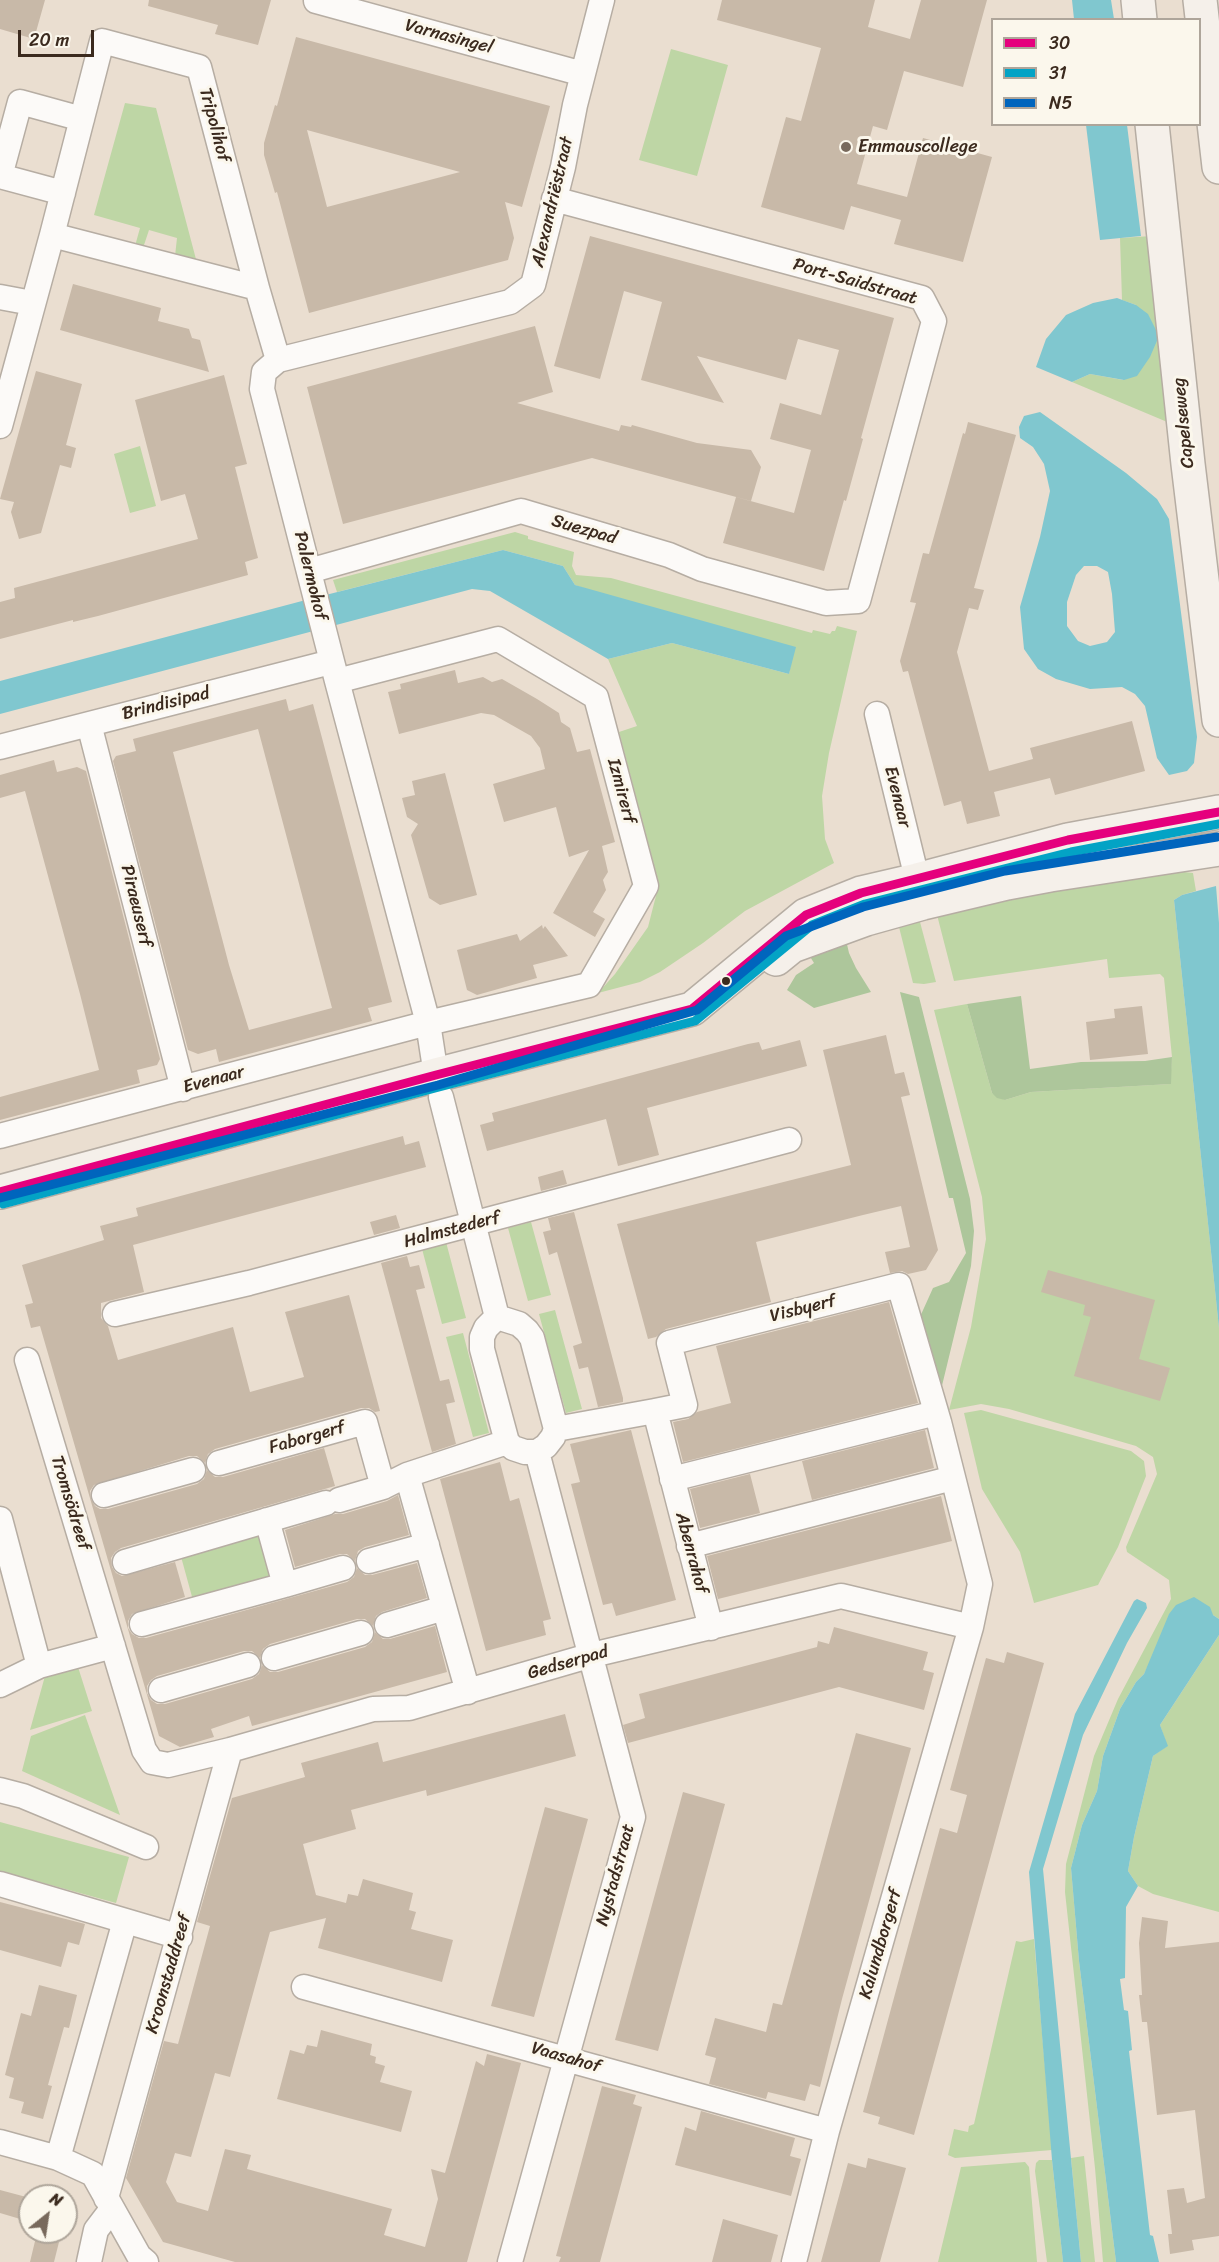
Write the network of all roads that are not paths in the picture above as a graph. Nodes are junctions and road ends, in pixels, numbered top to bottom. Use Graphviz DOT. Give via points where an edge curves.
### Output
graph roads {
  1 [pos="602,0"];
  2 [pos="1138,0"];
  3 [pos="1200,0"];
  4 [pos="316,1"];
  5 [pos="1140,18"];
  6 [pos="583,74"];
  7 [pos="82,119"];
  8 [pos="1152,126"];
  9 [pos="1219,167"];
  10 [pos="63,193"];
  11 [pos="555,199"];
  12 [pos="52,235"];
  13 [pos="257,288"];
  14 [pos="0,297"];
  15 [pos="32,303"];
  16 [pos="278,360"];
  17 [pos="1,418"];
  18 [pos="311,578"];
  19 [pos="858,601"];
  20 [pos="332,662"];
  21 [pos="877,714"];
  22 [pos="1219,720"];
  23 [pos="89,724"];
  24 [pos="0,747"];
  25 [pos="1219,812"];
  26 [pos="1219,849"];
  27 [pos="920,892"];
  28 [pos="428,1023"];
  29 [pos="439,1086"];
  30 [pos="183,1089"];
  31 [pos="0,1136"];
  32 [pos="789,1140"];
  33 [pos="0,1192"];
  34 [pos="0,1210"];
  35 [pos="474,1224"];
  36 [pos="115,1314"];
  37 [pos="497,1317"];
  38 [pos="27,1360"];
  39 [pos="655,1411"];
  40 [pos="937,1417"];
  41 [pos="556,1429"];
  42 [pos="507,1442"];
  43 [pos="537,1452"];
  44 [pos="219,1463"];
  45 [pos="193,1470"];
  46 [pos="407,1475"];
  47 [pos="953,1478"];
  48 [pos="672,1479"];
  49 [pos="383,1487"];
  50 [pos="89,1499"];
  51 [pos="0,1519"];
  52 [pos="267,1520"];
  53 [pos="427,1545"];
  54 [pos="689,1546"];
  55 [pos="369,1561"];
  56 [pos="109,1567"];
  57 [pos="343,1568"];
  58 [pos="285,1585"];
  59 [pos="444,1608"];
  60 [pos="387,1625"];
  61 [pos="971,1627"];
  62 [pos="711,1628"];
  63 [pos="123,1632"];
  64 [pos="361,1633"];
  65 [pos="592,1655"];
  66 [pos="274,1658"];
  67 [pos="39,1665"];
  68 [pos="248,1665"];
  69 [pos="0,1685"];
  70 [pos="468,1692"];
  71 [pos="146,1694"];
  72 [pos="230,1750"];
  73 [pos="168,1766"];
  74 [pos="0,1790"];
  75 [pos="146,1847"];
  76 [pos="0,1884"];
  77 [pos="125,1920"];
  78 [pos="180,1937"];
  79 [pos="304,1987"];
  80 [pos="565,2057"];
  81 [pos="827,2131"];
  82 [pos="0,2142"];
  83 [pos="58,2158"];
  84 [pos="109,2203"];
  85 [pos="89,2262"];
  86 [pos="146,2262"];
  87 [pos="510,2262"];
  88 [pos="794,2262"];
  1 -- 6 [label="street, Alexandriëstraat"];
  2 -- 5 [label="street"];
  3 -- 9 [label="street"];
  4 -- 6 [label="street, Varnasingel"];
  6 -- 11 [label="street, Alexandriëstraat"];
  7 -- 10 [label="street, Tripolihof"];
  7 -- 10 [label="street" via="20,102 0,176"];
  7 -- 13 [label="street, Tripolihof" via="102,41 199,67"];
  8 -- 22 [label="street, Capelseweg"];
  10 -- 12 [label="street, Tripolihof"];
  11 -- 16 [label="street, Alexandriëstraat" via="532,285 510,302"];
  11 -- 19 [label="street, Port-Saidstraat" via="922,298 934,321"];
  12 -- 13 [label="street"];
  12 -- 15 [label="street, Tripolihof"];
  13 -- 16 [label="street"];
  14 -- 15 [label="street"];
  15 -- 17 [label="street, Tripolihof"];
  16 -- 18 [label="street, Palermohof" via="264,372 262,389"];
  18 -- 19 [label="street, Suezpad" via="521,511 669,555 702,569 826,603"];
  18 -- 20 [label="street, Palermohof"];
  20 -- 23 [label="street, Brindisipad"];
  20 -- 28 [label="street, Palermohof"];
  20 -- 28 [label="street, Izmirerf" via="498,639 596,697 646,886 589,985"];
  21 -- 27 [label="street, Evenaar"];
  23 -- 24 [label="street, Brindisipad"];
  23 -- 30 [label="street, Piraeuserf"];
  25 -- 27 [label="street" via="1068,840"];
  26 -- 27 [label="street" via="1018,881"];
  27 -- 29 [label="street" via="861,892 806,915 692,1009"];
  28 -- 29 [label="street, Palermohof"];
  28 -- 30 [label="street, Evenaar"];
  29 -- 33 [label="street"];
  29 -- 34 [label="street"];
  29 -- 35 [label="street"];
  30 -- 31 [label="street, Evenaar"];
  32 -- 35 [label="street, Halmstederf"];
  35 -- 36 [label="street, Halmstederf"];
  35 -- 37 [label="street"];
  37 -- 41 [label="street" via="519,1324 532,1338"];
  37 -- 42 [label="street" via="486,1328 482,1349"];
  38 -- 50 [label="street, Tromsödreef"];
  39 -- 40 [label="street, Visbyerf" via="685,1405 669,1343 899,1285"];
  39 -- 41 [label="street"];
  39 -- 48 [label="street, Abenrahof"];
  40 -- 47 [label="street, Visbyerf"];
  40 -- 48 [label="street"];
  41 -- 43 [label="street" via="546,1446"];
  42 -- 43 [label="street" via="513,1448"];
  42 -- 46 [label="street"];
  43 -- 65 [label="street, Nystadstraat"];
  44 -- 49 [label="street, Faborgerf" via="365,1422"];
  45 -- 50 [label="street"];
  46 -- 49 [label="street"];
  46 -- 53 [label="street"];
  47 -- 54 [label="street"];
  47 -- 61 [label="street, Visbyerf" via="980,1584"];
  48 -- 54 [label="street, Abenrahof"];
  49 -- 52 [label="street"];
  50 -- 56 [label="street, Tromsödreef"];
  51 -- 67 [label="street"];
  52 -- 56 [label="street"];
  52 -- 58 [label="street"];
  53 -- 55 [label="street"];
  53 -- 59 [label="street"];
  54 -- 62 [label="street, Abenrahof"];
  56 -- 63 [label="street, Tromsödreef"];
  57 -- 58 [label="street"];
  58 -- 63 [label="street"];
  59 -- 60 [label="street"];
  59 -- 70 [label="street"];
  61 -- 62 [label="street, Gedserpad" via="842,1596"];
  61 -- 81 [label="street, Kalundborgerf"];
  62 -- 65 [label="street, Gedserpad"];
  63 -- 67 [label="street"];
  63 -- 71 [label="street, Tromsödreef"];
  64 -- 66 [label="street"];
  65 -- 70 [label="street, Gedserpad"];
  65 -- 80 [label="street, Nystadstraat" via="633,1817"];
  67 -- 69 [label="street"];
  68 -- 71 [label="street"];
  70 -- 72 [label="street, Gedserpad" via="409,1708 364,1711"];
  71 -- 73 [label="street, Tromsödreef" via="144,1750 152,1761"];
  72 -- 73 [label="street, Gedserpad"];
  72 -- 78 [label="street, Kroonstaddreef"];
  74 -- 75 [label="street"];
  76 -- 77 [label="street"];
  77 -- 78 [label="street"];
  77 -- 83 [label="street"];
  78 -- 84 [label="street, Kroonstaddreef"];
  79 -- 80 [label="street, Vaasahof"];
  80 -- 81 [label="street, Vaasahof"];
  80 -- 87 [label="street, Nystadstraat"];
  81 -- 88 [label="street, Kalundborgerf"];
  82 -- 83 [label="street"];
  83 -- 84 [label="street" via="93,2174"];
  84 -- 85 [label="street, Kroonstaddreef" via="96,2230"];
  84 -- 86 [label="street"];
}
